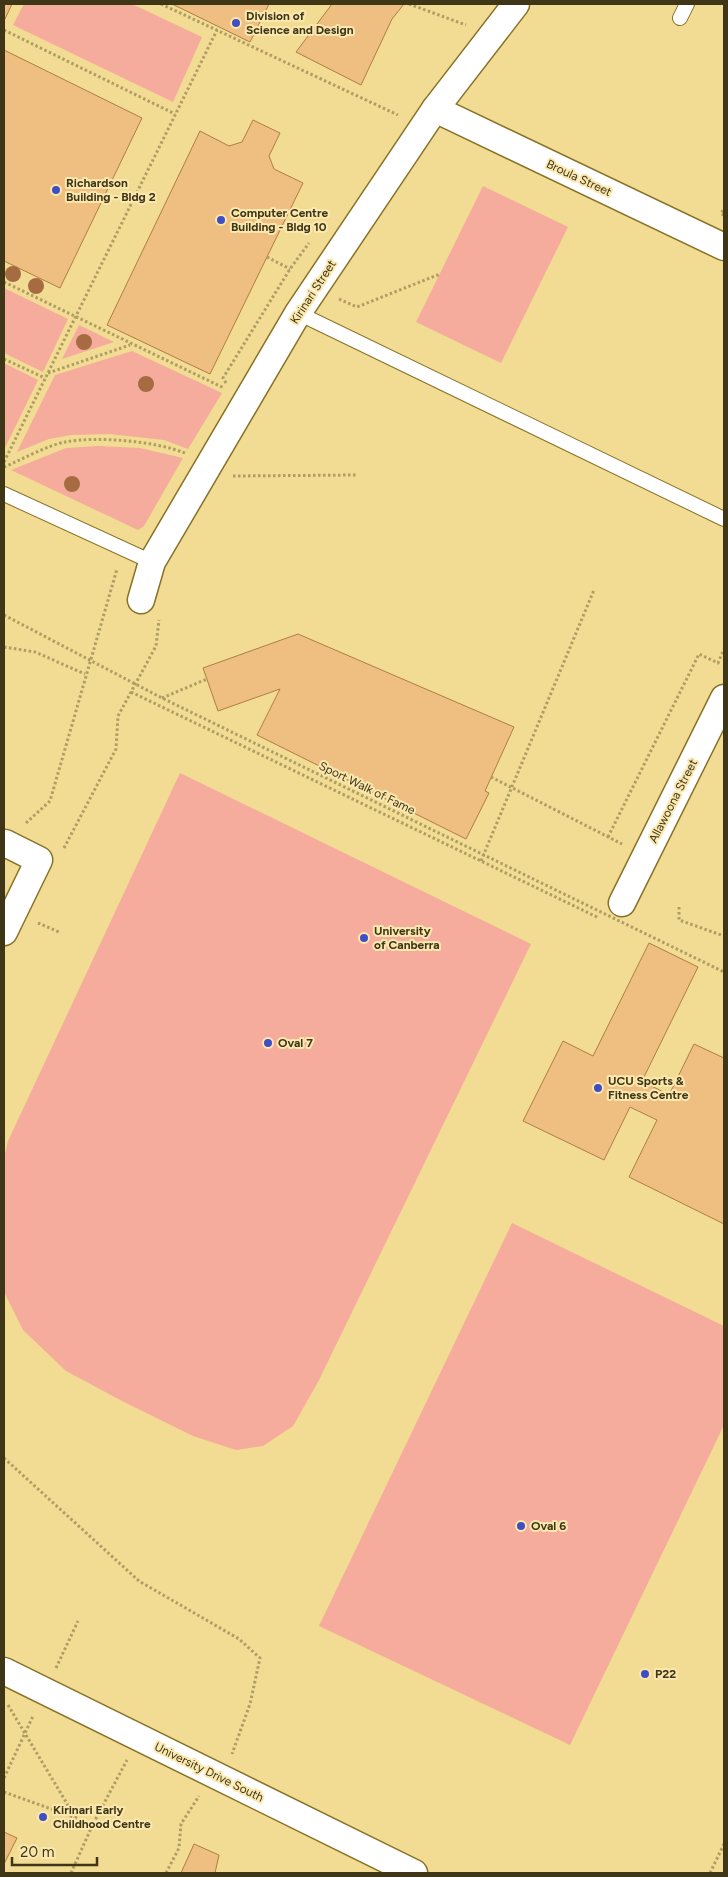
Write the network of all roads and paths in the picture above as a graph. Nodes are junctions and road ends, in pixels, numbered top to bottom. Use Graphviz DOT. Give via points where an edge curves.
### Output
graph roads {
  1 [pos="161,4"];
  2 [pos="409,4"];
  3 [pos="429,4"];
  4 [pos="516,4"];
  5 [pos="687,4"];
  6 [pos="427,10"];
  7 [pos="680,18"];
  8 [pos="4,30"];
  9 [pos="216,30"];
  10 [pos="461,32"];
  11 [pos="435,108"];
  12 [pos="175,114"];
  13 [pos="401,117"];
  14 [pos="724,208"];
  15 [pos="724,215"];
  16 [pos="724,247"];
  17 [pos="266,257"];
  18 [pos="290,269"];
  19 [pos="440,274"];
  20 [pos="4,282"];
  21 [pos="75,317"];
  22 [pos="308,318"];
  23 [pos="130,345"];
  24 [pos="4,358"];
  25 [pos="48,373"];
  26 [pos="45,378"];
  27 [pos="231,392"];
  28 [pos="192,456"];
  29 [pos="4,462"];
  30 [pos="4,466"];
  31 [pos="235,467"];
  32 [pos="358,475"];
  33 [pos="4,494"];
  34 [pos="724,520"];
  35 [pos="152,562"];
  36 [pos="117,569"];
  37 [pos="594,590"];
  38 [pos="141,600"];
  39 [pos="4,615"];
  40 [pos="159,619"];
  41 [pos="4,647"];
  42 [pos="724,650"];
  43 [pos="86,674"];
  44 [pos="207,679"];
  45 [pos="131,692"];
  46 [pos="162,698"];
  47 [pos="724,698"];
  48 [pos="491,777"];
  49 [pos="512,787"];
  50 [pos="608,837"];
  51 [pos="4,844"];
  52 [pos="63,850"];
  53 [pos="645,856"];
  54 [pos="481,861"];
  55 [pos="622,903"];
  56 [pos="679,907"];
  57 [pos="602,920"];
  58 [pos="35,922"];
  59 [pos="4,932"];
  60 [pos="61,933"];
  61 [pos="724,936"];
  62 [pos="724,972"];
  63 [pos="4,1458"];
  64 [pos="4,1671"];
  65 [pos="4,1697"];
  66 [pos="130,1754"];
  67 [pos="223,1779"];
  68 [pos="4,1792"];
  69 [pos="76,1818"];
  70 [pos="94,1824"];
  71 [pos="724,1844"];
  72 [pos="72,1873"];
  73 [pos="166,1873"];
  74 [pos="414,1873"];
  75 [pos="710,1873"];
  1 -- 9 [label="path"];
  2 -- 6 [label="path"];
  3 -- 6 [label="path"];
  4 -- 11 [label="street, Kirinari Street"];
  5 -- 7 [label="lane"];
  6 -- 10 [label="path" via="466,25"];
  8 -- 12 [label="path"];
  9 -- 12 [label="path"];
  9 -- 13 [label="path"];
  11 -- 16 [label="street, Broula Street"];
  11 -- 22 [label="street, Kirinari Street"];
  12 -- 21 [label="path"];
  14 -- 15 [label="path" via="721,214"];
  17 -- 18 [label="path"];
  19 -- 22 [label="path" via="358,308 336,298"];
  20 -- 21 [label="path"];
  21 -- 23 [label="path"];
  21 -- 25 [label="path"];
  22 -- 34 [label="lane"];
  22 -- 35 [label="street, Kirinari Street"];
  23 -- 25 [label="path"];
  23 -- 27 [label="path"];
  24 -- 26 [label="path"];
  25 -- 26 [label="path"];
  26 -- 29 [label="path"];
  28 -- 30 [label="path" via="169,446 104,439 64,442"];
  31 -- 32 [label="path" via="230,476"];
  33 -- 35 [label="lane"];
  35 -- 38 [label="street, Kirinari Street"];
  36 -- 43 [label="path"];
  37 -- 49 [label="path"];
  39 -- 46 [label="path, Sport Walk of Fame, bridge"];
  40 -- 45 [label="path" via="156,646"];
  41 -- 43 [label="path" via="35,652"];
  42 -- 50 [label="path" via="718,662 699,654"];
  43 -- 51 [label="path" via="50,801"];
  44 -- 46 [label="path"];
  45 -- 52 [label="path" via="118,716 116,749"];
  45 -- 54 [label="path"];
  46 -- 62 [label="path, Sport Walk of Fame, bridge"];
  47 -- 53 [label="street, Allawoona Street"];
  48 -- 49 [label="path"];
  49 -- 50 [label="path"];
  49 -- 54 [label="path"];
  50 -- 53 [label="path"];
  51 -- 59 [label="street" via="39,860"];
  53 -- 55 [label="street, Allawoona Street"];
  54 -- 57 [label="path"];
  56 -- 61 [label="path" via="679,920"];
  58 -- 60 [label="path"];
  63 -- 67 [label="path" via="138,1581 239,1639 260,1658 250,1704"];
  64 -- 67 [label="street, University Drive South"];
  65 -- 69 [label="path"];
  66 -- 70 [label="path"];
  67 -- 73 [label="path" via="197,1798 181,1824 179,1848"];
  67 -- 74 [label="street, University Drive South"];
  68 -- 69 [label="path"];
  69 -- 70 [label="path"];
  70 -- 72 [label="path"];
  71 -- 75 [label="path"];
}
